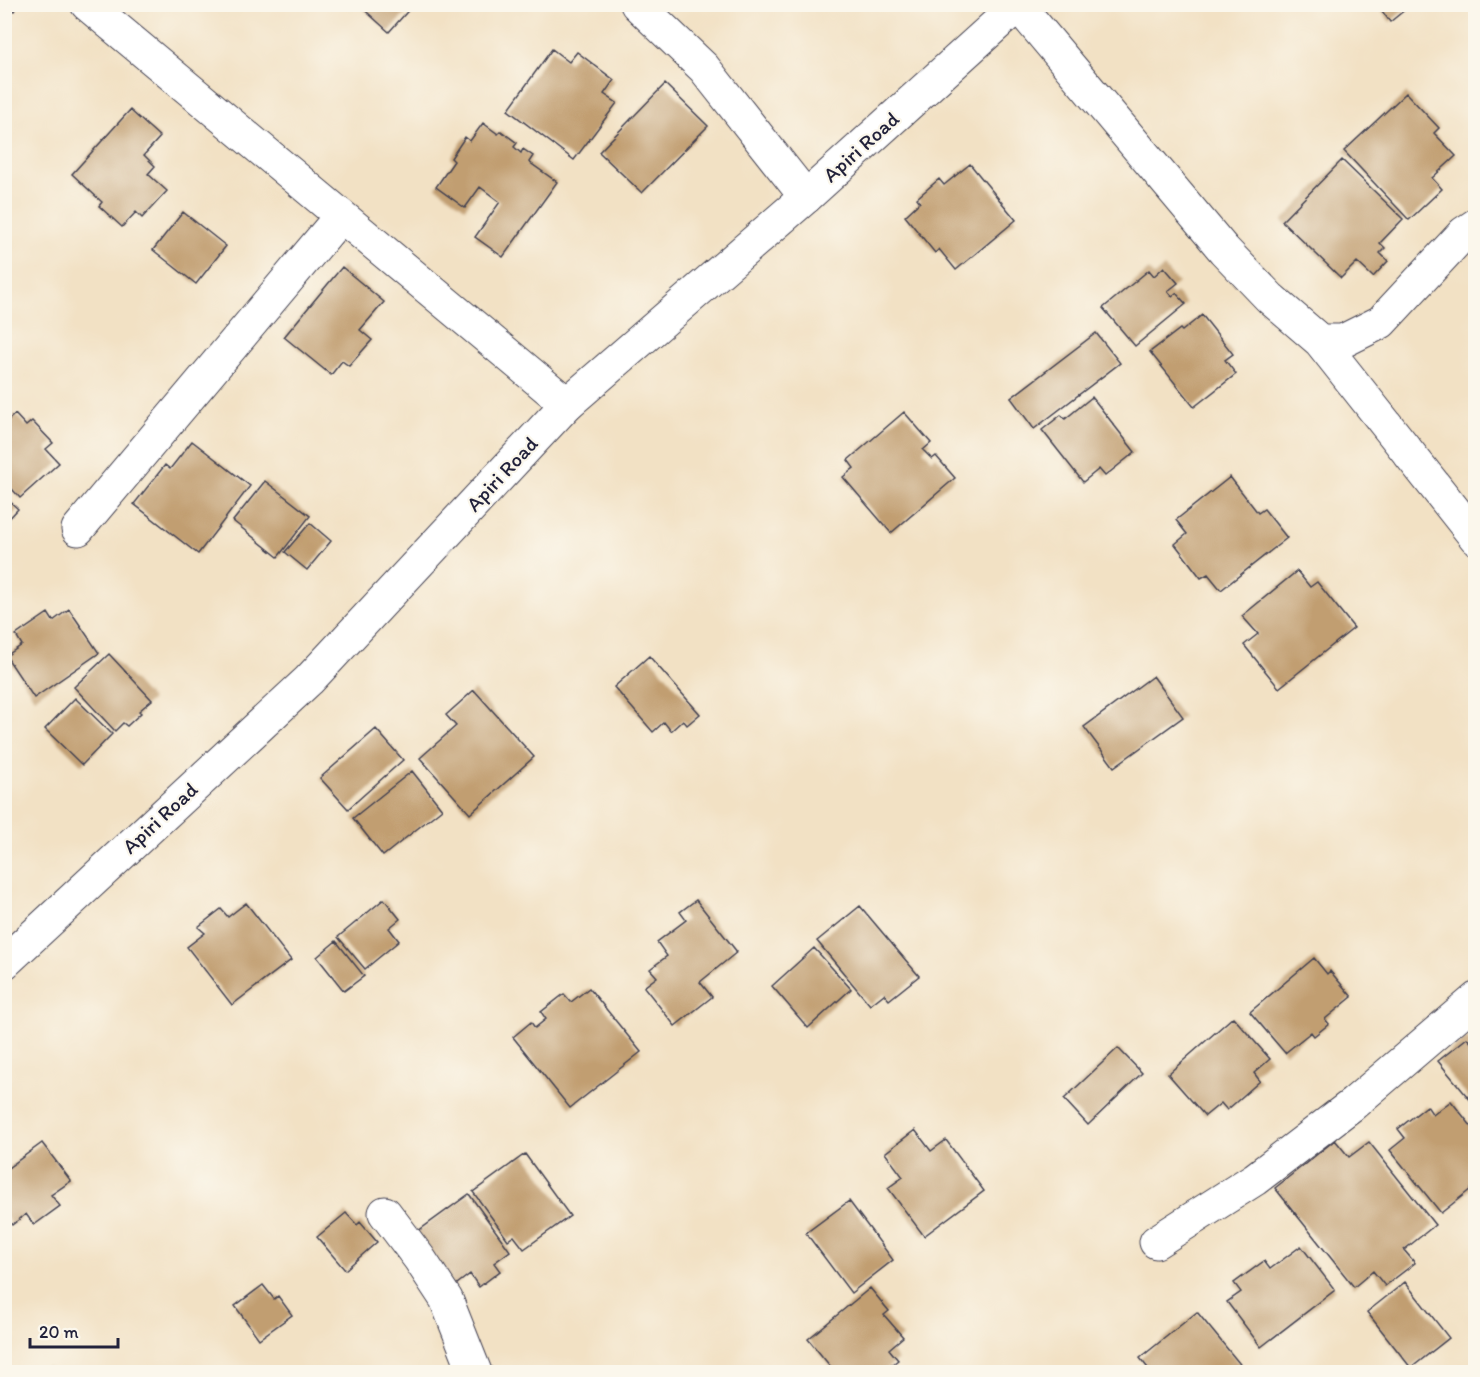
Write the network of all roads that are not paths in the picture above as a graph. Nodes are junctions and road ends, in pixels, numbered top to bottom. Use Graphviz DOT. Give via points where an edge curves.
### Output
graph roads {
  1 [pos="87,4"];
  2 [pos="637,4"];
  3 [pos="1018,5"];
  4 [pos="806,197"];
  5 [pos="341,216"];
  6 [pos="1476,225"];
  7 [pos="1320,341"];
  8 [pos="567,404"];
  9 [pos="78,529"];
  10 [pos="1476,538"];
  11 [pos="4,963"];
  12 [pos="1476,999"];
  13 [pos="385,1213"];
  14 [pos="1156,1242"];
  15 [pos="475,1372"];
  1 -- 5 [label="street"];
  2 -- 4 [label="street" via="704,68"];
  3 -- 4 [label="street, Apiri Road"];
  3 -- 7 [label="street" via="1224,250 1270,298"];
  4 -- 8 [label="street, Apiri Road"];
  5 -- 8 [label="street"];
  5 -- 9 [label="street"];
  6 -- 7 [label="street" via="1381,322 1343,341"];
  7 -- 10 [label="street"];
  8 -- 11 [label="street, Apiri Road" via="309,680"];
  12 -- 14 [label="street" via="1353,1104 1255,1179"];
  13 -- 15 [label="street" via="446,1299"];
}
